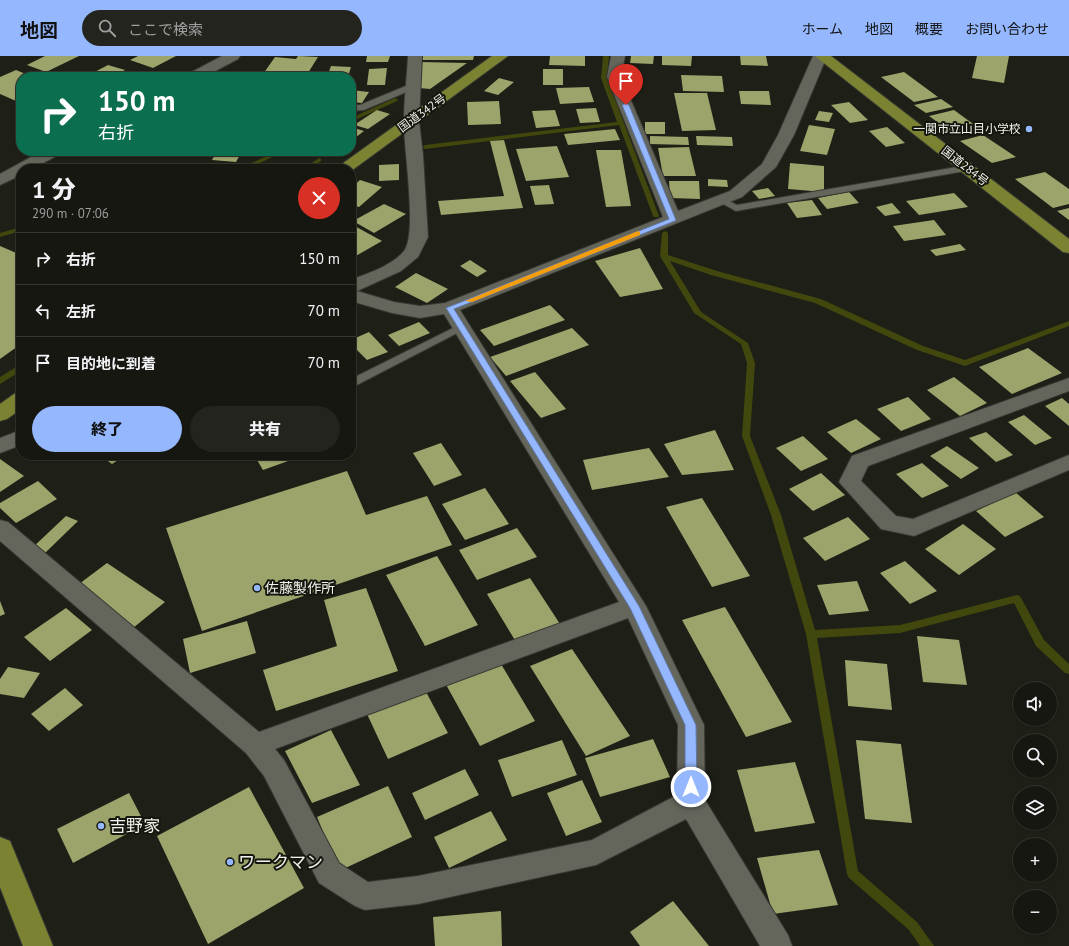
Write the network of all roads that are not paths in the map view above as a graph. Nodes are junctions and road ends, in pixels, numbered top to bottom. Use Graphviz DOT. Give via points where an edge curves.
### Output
graph roads {
  1 [pos="233,56"];
  2 [pos="415,56"];
  3 [pos="502,56"];
  4 [pos="618,56"];
  5 [pos="821,56"];
  6 [pos="203,72"];
  7 [pos="413,86"];
  8 [pos="356,108"];
  9 [pos="411,121"];
  10 [pos="45,156"];
  11 [pos="30,164"];
  12 [pos="350,164"];
  13 [pos="968,168"];
  14 [pos="16,171"];
  15 [pos="0,180"];
  16 [pos="721,200"];
  17 [pos="673,220"];
  18 [pos="1069,248"];
  19 [pos="356,285"];
  20 [pos="356,296"];
  21 [pos="455,317"];
  22 [pos="356,381"];
  23 [pos="1069,384"];
  24 [pos="16,403"];
  25 [pos="0,414"];
  26 [pos="16,439"];
  27 [pos="0,446"];
  28 [pos="1069,462"];
  29 [pos="0,528"];
  30 [pos="634,606"];
  31 [pos="255,745"];
  32 [pos="691,802"];
  33 [pos="0,850"];
  34 [pos="38,946"];
  35 [pos="777,946"];
  1 -- 6 [label="street"];
  2 -- 7 [label="street"];
  3 -- 9 [label="highway, 国道342号"];
  4 -- 17 [label="street" via="614,77"];
  5 -- 13 [label="highway, 国道284号"];
  5 -- 16 [label="street" via="786,135 768,167 736,194"];
  7 -- 8 [label="lane"];
  7 -- 9 [label="street"];
  9 -- 12 [label="highway, 国道342号"];
  9 -- 19 [label="street" via="419,236 412,253 395,267"];
  10 -- 11 [label="street"];
  13 -- 16 [label="lane" via="736,208"];
  13 -- 18 [label="highway, 国道284号"];
  14 -- 15 [label="street"];
  16 -- 17 [label="street"];
  17 -- 21 [label="street"];
  20 -- 21 [label="street" via="392,307"];
  21 -- 22 [label="lane"];
  21 -- 30 [label="street"];
  23 -- 28 [label="street" via="860,461 850,482 889,523 914,528"];
  24 -- 25 [label="highway"];
  26 -- 27 [label="street"];
  29 -- 31 [label="street"];
  30 -- 31 [label="street"];
  30 -- 32 [label="street" via="690,725"];
  31 -- 32 [label="street" via="274,768 329,873 365,896 418,890 596,852"];
  32 -- 35 [label="street"];
  33 -- 34 [label="highway"];
}
